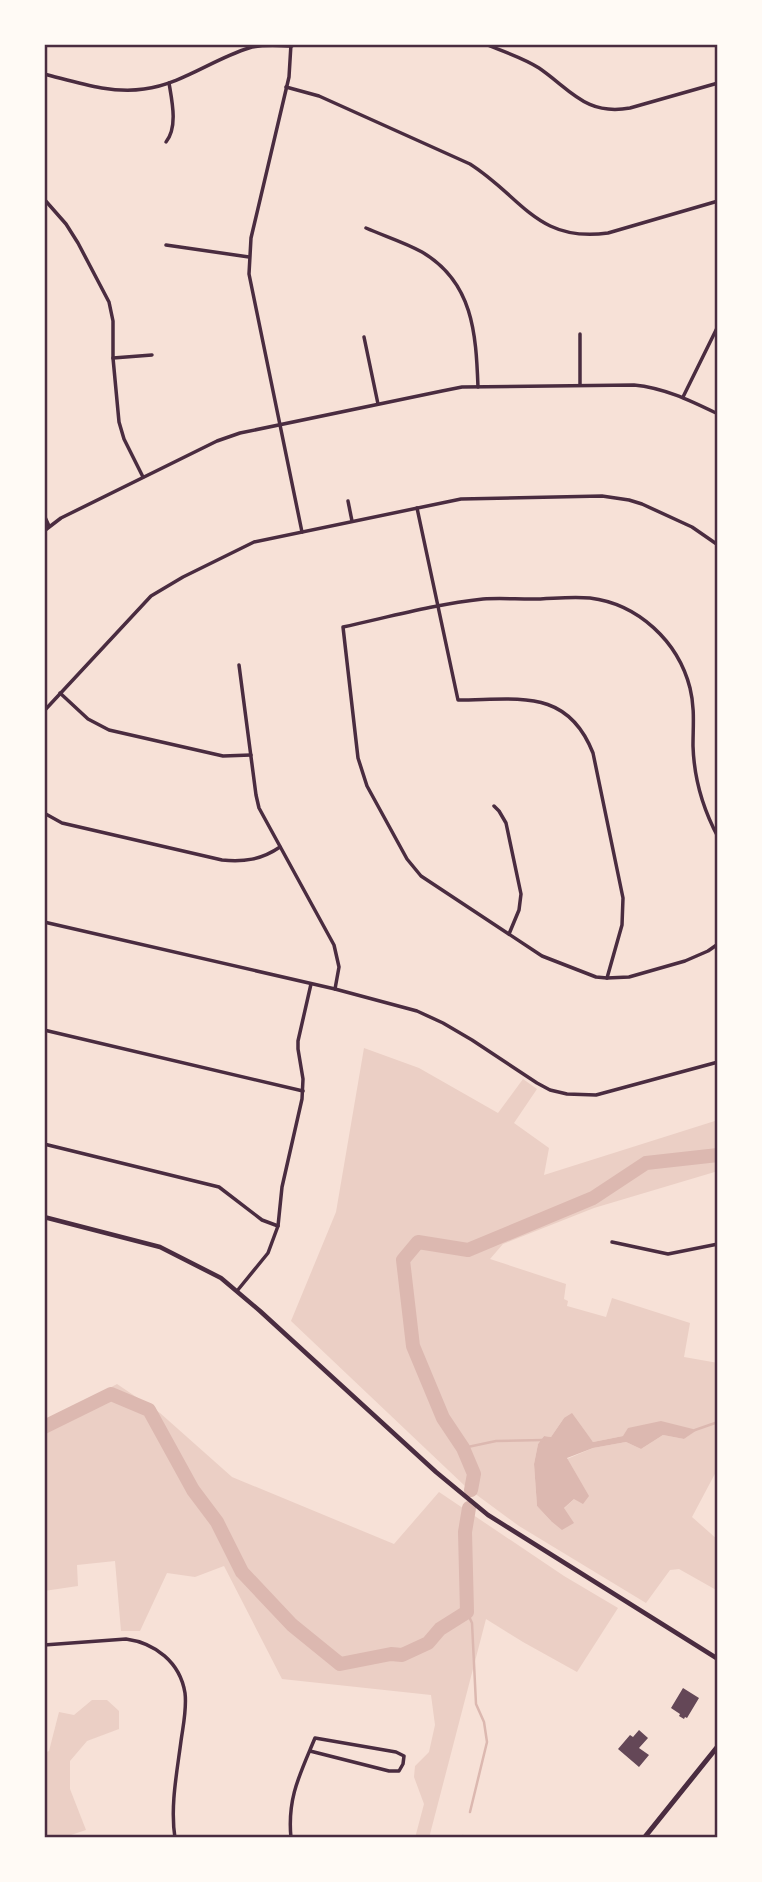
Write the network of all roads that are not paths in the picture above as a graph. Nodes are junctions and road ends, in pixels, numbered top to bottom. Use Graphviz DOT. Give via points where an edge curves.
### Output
graph roads {
  1 [pos="485,44"];
  2 [pos="291,45"];
  3 [pos="44,74"];
  4 [pos="169,83"];
  5 [pos="718,83"];
  6 [pos="286,87"];
  7 [pos="166,142"];
  8 [pos="44,199"];
  9 [pos="718,201"];
  10 [pos="366,229"];
  11 [pos="166,245"];
  12 [pos="249,257"];
  13 [pos="718,326"];
  14 [pos="579,334"];
  15 [pos="364,337"];
  16 [pos="152,355"];
  17 [pos="114,358"];
  18 [pos="580,385"];
  19 [pos="478,387"];
  20 [pos="683,397"];
  21 [pos="378,404"];
  22 [pos="718,414"];
  23 [pos="279,425"];
  24 [pos="144,477"];
  25 [pos="348,502"];
  26 [pos="417,508"];
  27 [pos="44,515"];
  28 [pos="352,521"];
  29 [pos="50,526"];
  30 [pos="44,531"];
  31 [pos="302,532"];
  32 [pos="718,545"];
  33 [pos="439,606"];
  34 [pos="239,664"];
  35 [pos="60,693"];
  36 [pos="44,711"];
  37 [pos="251,755"];
  38 [pos="494,806"];
  39 [pos="44,813"];
  40 [pos="718,837"];
  41 [pos="280,847"];
  42 [pos="44,922"];
  43 [pos="509,934"];
  44 [pos="718,944"];
  45 [pos="607,978"];
  46 [pos="311,984"];
  47 [pos="335,989"];
  48 [pos="44,1030"];
  49 [pos="718,1062"];
  50 [pos="303,1091"];
  51 [pos="44,1144"];
  52 [pos="44,1217"];
  53 [pos="278,1226"];
  54 [pos="612,1242"];
  55 [pos="718,1244"];
  56 [pos="237,1291"];
  57 [pos="44,1646"];
  58 [pos="718,1659"];
  59 [pos="718,1746"];
  60 [pos="310,1751"];
  61 [pos="175,1838"];
  62 [pos="292,1838"];
  63 [pos="644,1838"];
  1 -- 5 [label="street" via="538,67 573,96 598,108 623,110"];
  2 -- 4 [label="street" via="249,48"];
  2 -- 6 [label="street"];
  3 -- 4 [label="street" via="122,91"];
  4 -- 7 [label="street" via="173,111"];
  6 -- 9 [label="street" via="319,96 470,164 537,220 561,231 608,233"];
  6 -- 12 [label="street"];
  8 -- 17 [label="street" via="66,224 106,293 113,321"];
  10 -- 19 [label="street" via="423,253 450,276 473,323"];
  11 -- 12 [label="street"];
  12 -- 23 [label="street" via="252,294"];
  13 -- 20 [label="street"];
  14 -- 18 [label="street"];
  15 -- 21 [label="street"];
  16 -- 17 [label="street"];
  17 -- 24 [label="street" via="119,422"];
  18 -- 19 [label="street"];
  18 -- 20 [label="street" via="646,386"];
  19 -- 21 [label="street"];
  20 -- 22 [label="street"];
  21 -- 23 [label="street"];
  23 -- 24 [label="street" via="217,440"];
  23 -- 31 [label="street"];
  24 -- 29 [label="street"];
  25 -- 28 [label="street"];
  26 -- 28 [label="street"];
  26 -- 32 [label="street" via="477,498 615,497 692,527"];
  26 -- 33 [label="street"];
  27 -- 29 [label="street"];
  28 -- 31 [label="street"];
  29 -- 30 [label="street"];
  31 -- 35 [label="street" via="243,546 164,587"];
  33 -- 40 [label="street" via="486,599 576,597 615,604 649,624 674,652 690,687 694,767"];
  33 -- 43 [label="street" via="343,627 359,758 366,786 416,871"];
  33 -- 45 [label="street" via="458,700 551,704 575,722 588,740 623,898 622,925"];
  34 -- 37 [label="street"];
  35 -- 36 [label="street"];
  35 -- 37 [label="street" via="88,719 109,730 223,757"];
  37 -- 41 [label="street" via="259,808"];
  38 -- 43 [label="street" via="506,823 521,894"];
  39 -- 41 [label="street" via="62,822 222,860 253,860"];
  41 -- 47 [label="street" via="334,945 339,967"];
  42 -- 46 [label="street"];
  43 -- 45 [label="street" via="555,962"];
  44 -- 45 [label="street" via="685,961 629,977"];
  46 -- 47 [label="street"];
  46 -- 50 [label="street" via="298,1041"];
  47 -- 49 [label="street" via="430,1017 537,1083 567,1094 596,1094"];
  48 -- 50 [label="street"];
  50 -- 53 [label="street"];
  51 -- 53 [label="street" via="219,1187 262,1220"];
  52 -- 56 [label="street" via="160,1247"];
  53 -- 56 [label="street" via="268,1253"];
  54 -- 55 [label="street" via="668,1254"];
  56 -- 58 [label="street" via="488,1515"];
  57 -- 61 [label="street" via="137,1640 163,1653 173,1664 185,1692"];
  59 -- 63 [label="main road"];
  60 -- 60 [label="street" via="315,1738 404,1756 399,1771 389,1771"];
  60 -- 62 [label="street" via="291,1804"];
}
